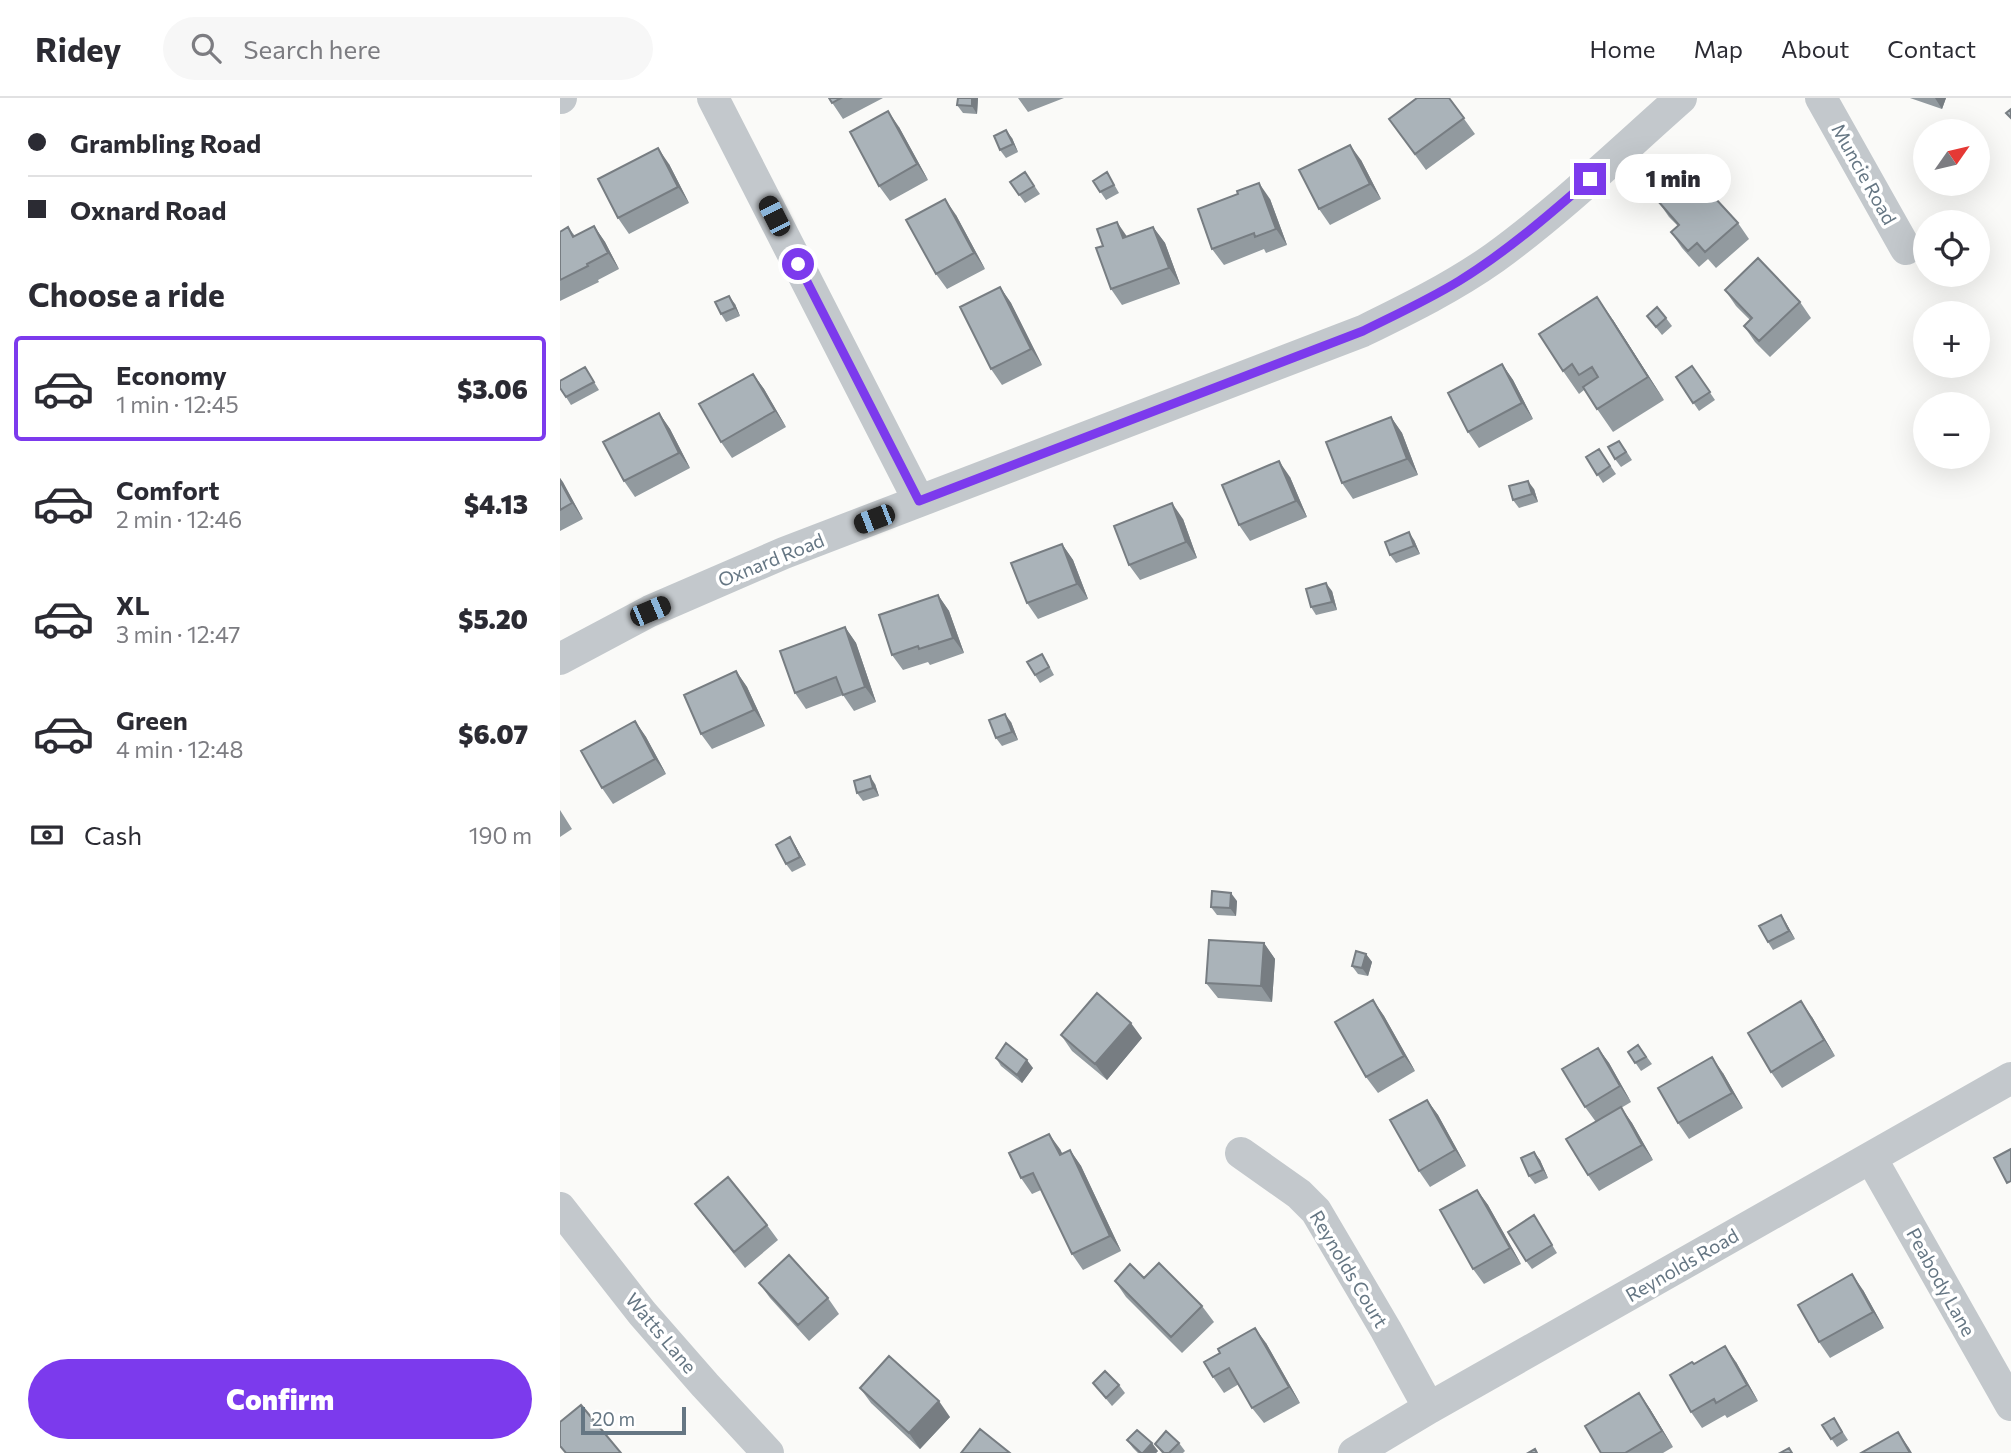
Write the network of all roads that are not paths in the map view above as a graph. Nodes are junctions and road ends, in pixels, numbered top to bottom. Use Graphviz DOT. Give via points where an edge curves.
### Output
graph roads {
  1 [pos="713,98"];
  2 [pos="1681,98"];
  3 [pos="1821,98"];
  4 [pos="1906,249"];
  5 [pos="919,501"];
  6 [pos="560,659"];
  7 [pos="2011,1078"];
  8 [pos="1241,1153"];
  9 [pos="1871,1158"];
  10 [pos="560,1208"];
  11 [pos="2011,1405"];
  12 [pos="1429,1408"];
  13 [pos="768,1453"];
  14 [pos="1354,1453"];
  1 -- 5 [label="street"];
  2 -- 5 [label="street, Oxnard Road" via="1544,219 1459,281 1416,305 1363,331"];
  3 -- 4 [label="street, Muncie Road"];
  5 -- 6 [label="street, Oxnard Road" via="650,611"];
  7 -- 9 [label="street, Reynolds Road"];
  8 -- 12 [label="street, Reynolds Court" via="1316,1211"];
  9 -- 11 [label="street, Peabody Lane"];
  9 -- 12 [label="street, Reynolds Road"];
  10 -- 13 [label="street, Watts Lane" via="642,1313"];
  12 -- 14 [label="street, Reynolds Road"];
}
